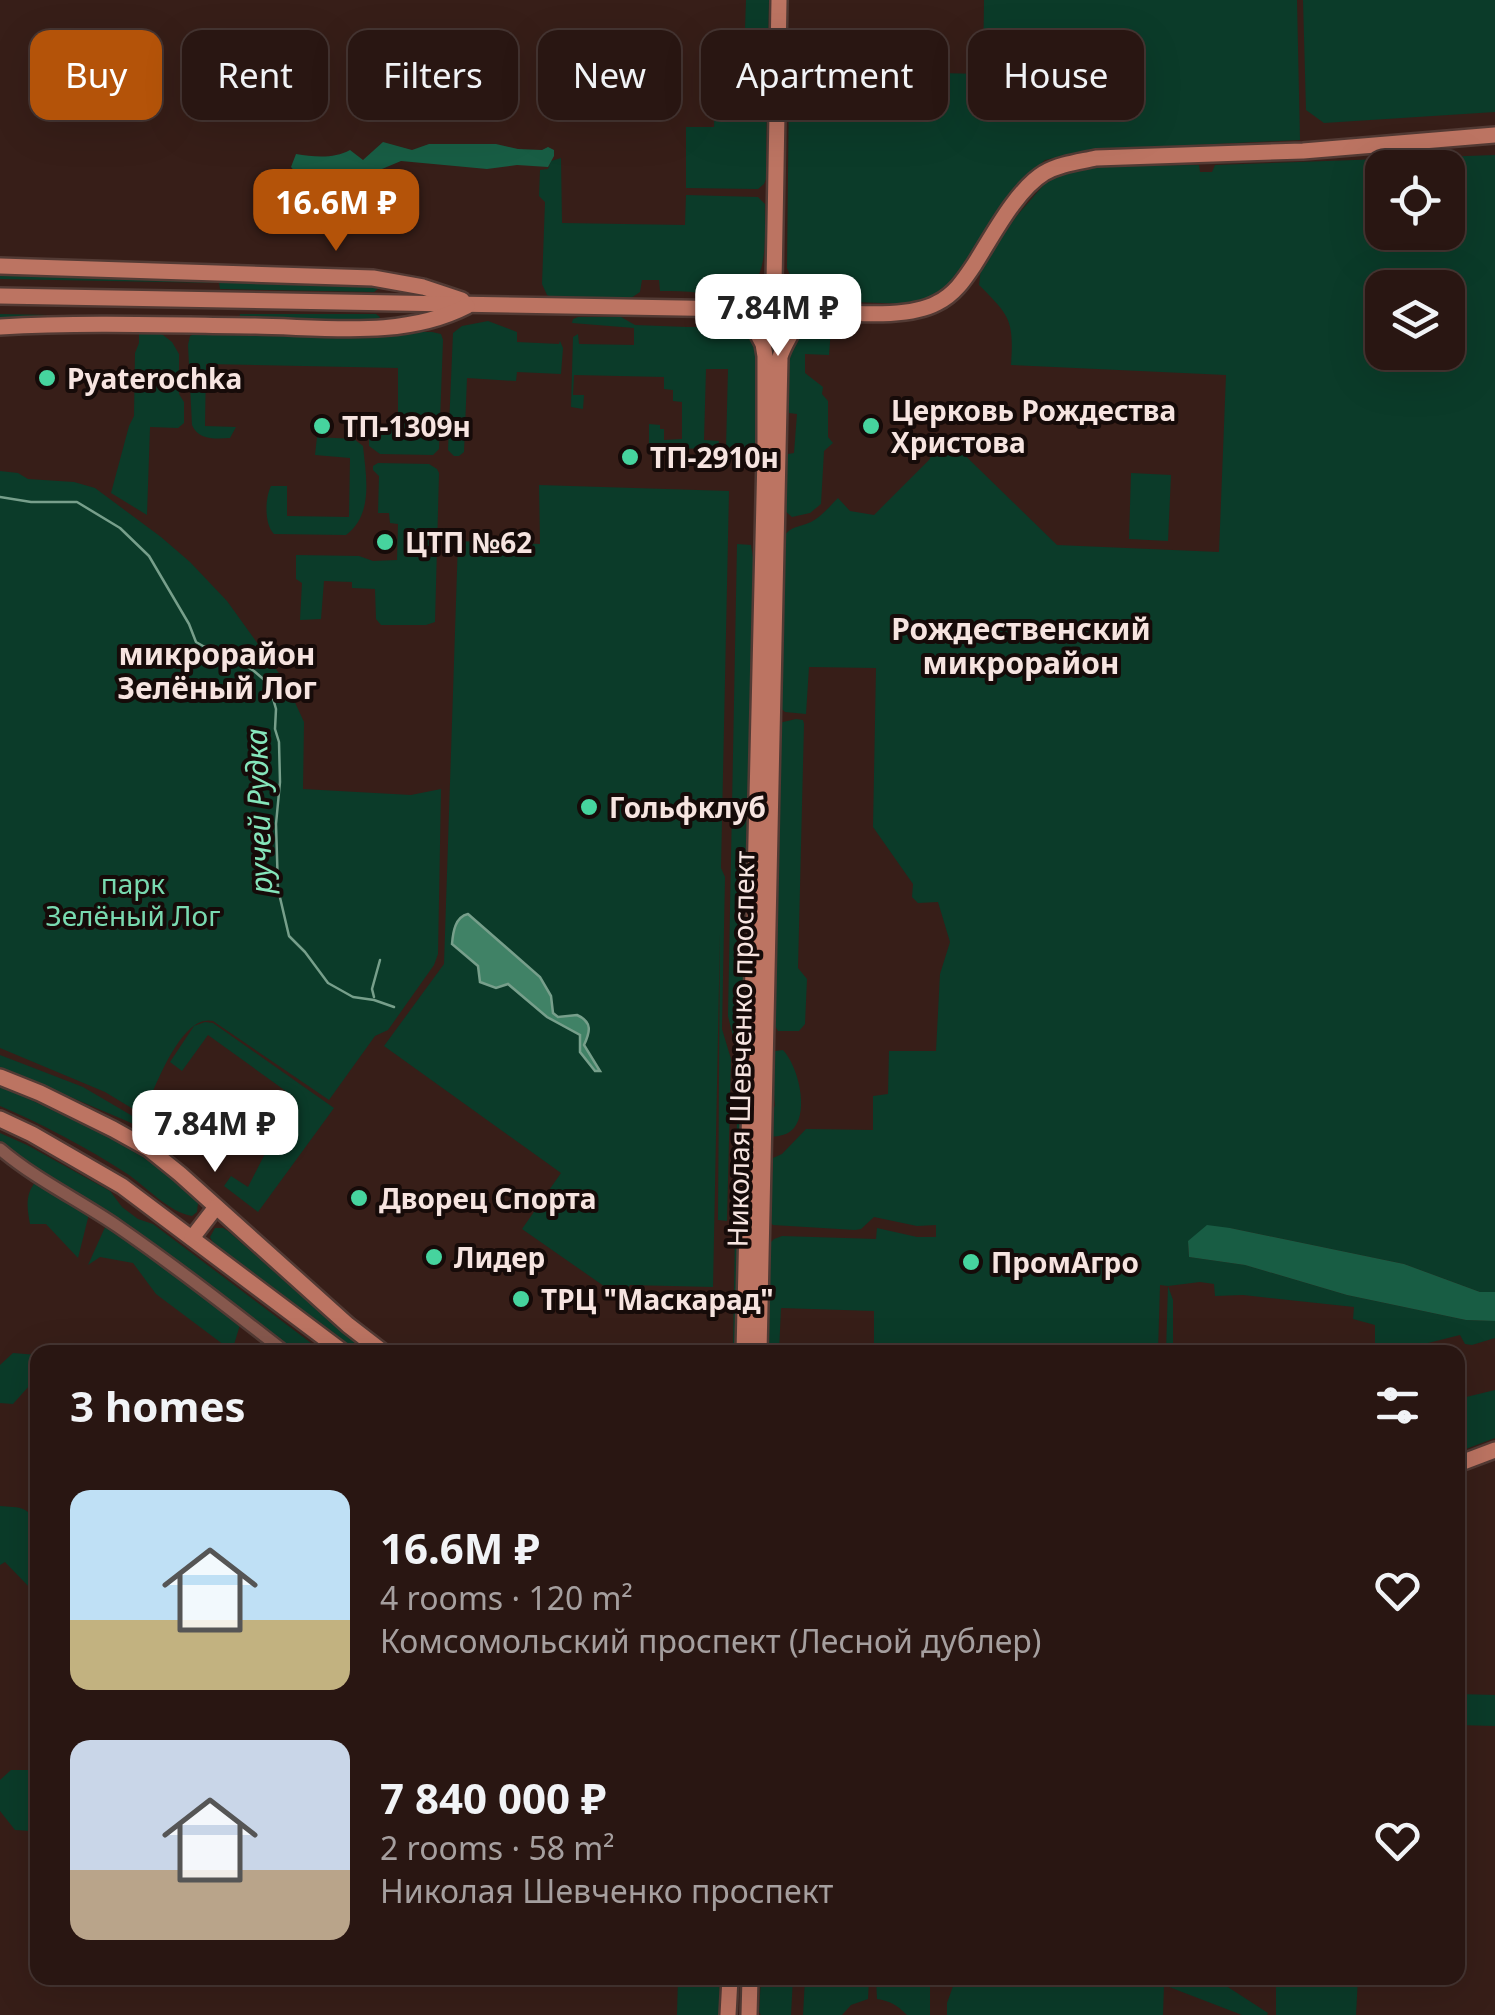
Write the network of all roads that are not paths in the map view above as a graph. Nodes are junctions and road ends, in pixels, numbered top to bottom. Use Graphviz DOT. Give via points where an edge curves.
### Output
graph roads {
  1 [pos="779,0"];
  2 [pos="1495,135"];
  3 [pos="0,266"];
  4 [pos="774,283"];
  5 [pos="0,296"];
  6 [pos="470,304"];
  7 [pos="746,312"];
  8 [pos="799,312"];
  9 [pos="0,327"];
  10 [pos="792,328"];
  11 [pos="756,332"];
  12 [pos="758,1037"];
  13 [pos="0,1077"];
  14 [pos="0,1119"];
  15 [pos="0,1149"];
  16 [pos="0,1160"];
  17 [pos="18,1164"];
  18 [pos="216,1207"];
  19 [pos="192,1238"];
  20 [pos="277,1345"];
  21 [pos="334,1345"];
  22 [pos="374,1345"];
  23 [pos="744,1345"];
  24 [pos="759,1345"];
  25 [pos="1495,1450"];
  26 [pos="1465,1461"];
  27 [pos="750,1985"];
  28 [pos="749,2015"];
  1 -- 4 [label="main road"];
  2 -- 8 [label="main road" via="1064,164 1022,193 963,282 935,305 909,312"];
  3 -- 6 [label="main road" via="373,278"];
  4 -- 7 [label="main road" via="754,292"];
  4 -- 8 [label="main road" via="791,291"];
  5 -- 6 [label="main road"];
  6 -- 7 [label="main road"];
  6 -- 9 [label="main road" via="425,322 377,328"];
  7 -- 11 [label="main road"];
  8 -- 10 [label="main road"];
  10 -- 11 [label="main road" via="772,337"];
  10 -- 12 [label="main road, Николая Шевченко проспект" via="780,357"];
  11 -- 12 [label="main road, Николая Шевченко проспект" via="765,356"];
  12 -- 23 [label="main road, Николая Шевченко проспект"];
  12 -- 24 [label="main road, Николая Шевченко проспект"];
  13 -- 18 [label="main road" via="149,1149"];
  14 -- 19 [label="main road" via="122,1186"];
  15 -- 17 [label="street"];
  16 -- 17 [label="street"];
  17 -- 20 [label="street" via="119,1227"];
  18 -- 19 [label="main road"];
  18 -- 22 [label="main road"];
  19 -- 21 [label="main road"];
  25 -- 26 [label="main road"];
  27 -- 28 [label="main road"];
}
